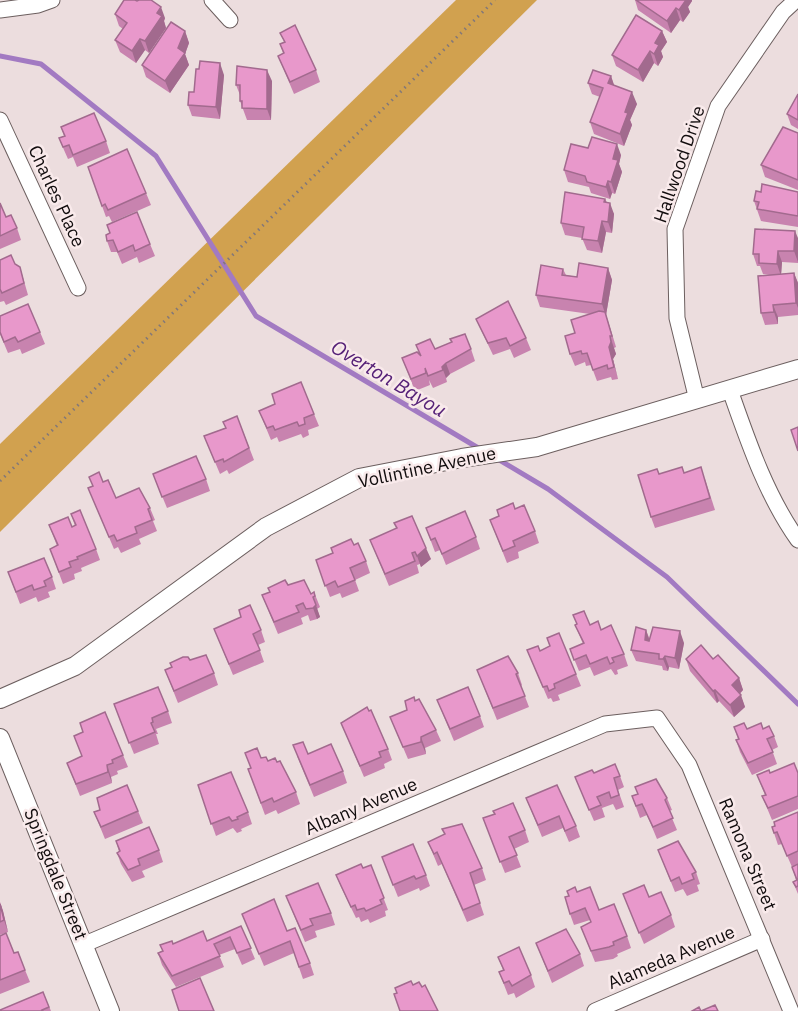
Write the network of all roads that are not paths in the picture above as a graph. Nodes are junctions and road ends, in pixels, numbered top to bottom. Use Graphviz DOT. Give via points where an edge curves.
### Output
graph roads {
  1 [pos="52,0"];
  2 [pos="212,0"];
  3 [pos="796,0"];
  4 [pos="0,10"];
  5 [pos="230,21"];
  6 [pos="0,120"];
  7 [pos="78,288"];
  8 [pos="798,369"];
  9 [pos="730,390"];
  10 [pos="697,400"];
  11 [pos="798,540"];
  12 [pos="0,699"];
  13 [pos="657,718"];
  14 [pos="0,738"];
  15 [pos="762,939"];
  16 [pos="85,944"];
  17 [pos="110,1011"];
  18 [pos="595,1011"];
  19 [pos="791,1011"];
  1 -- 4 [label="street"];
  2 -- 5 [label="street"];
  3 -- 10 [label="street, Hallwood Drive" via="783,12 718,106 675,229 677,318"];
  6 -- 7 [label="street, Charles Place"];
  8 -- 9 [label="street, Vollintine Avenue"];
  9 -- 10 [label="street, Vollintine Avenue"];
  9 -- 11 [label="street" via="758,463 784,520"];
  10 -- 12 [label="street, Vollintine Avenue" via="537,447 359,478 266,527 75,666"];
  13 -- 15 [label="street, Ramona Street" via="689,765"];
  13 -- 16 [label="street, Albany Avenue" via="605,723"];
  14 -- 16 [label="street, Springdale Street"];
  15 -- 18 [label="street, Alameda Avenue"];
  15 -- 19 [label="street, Ramona Street"];
  16 -- 17 [label="street, Springdale Street"];
}
